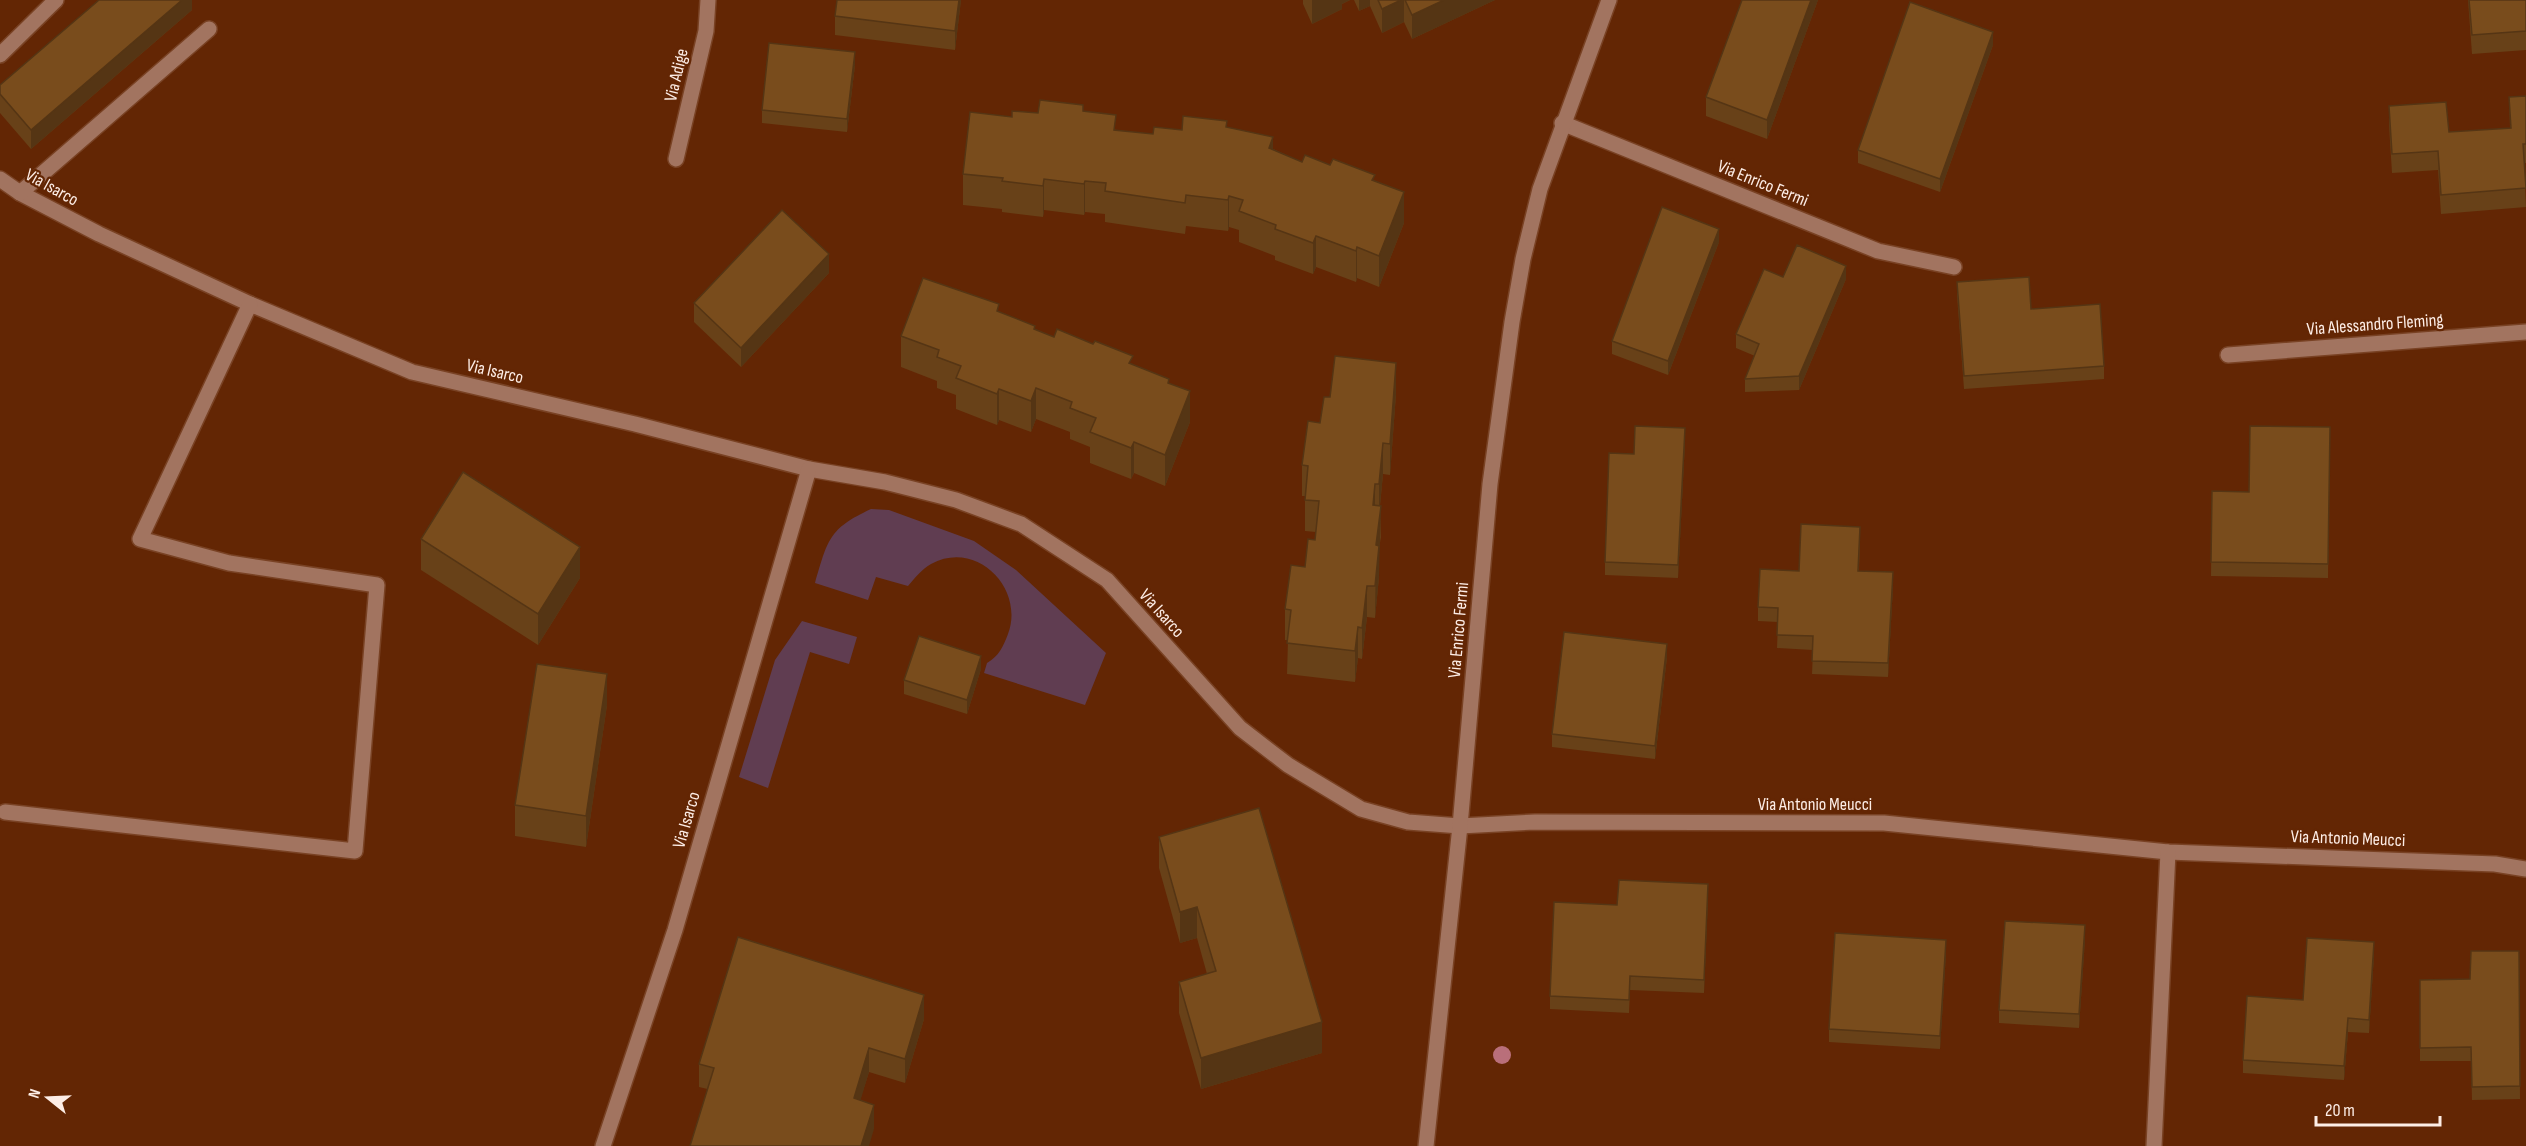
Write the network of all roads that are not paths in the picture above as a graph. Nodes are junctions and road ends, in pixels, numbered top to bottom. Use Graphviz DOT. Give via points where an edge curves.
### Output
graph roads {
  1 [pos="56,0"];
  2 [pos="708,0"];
  3 [pos="1609,0"];
  4 [pos="209,29"];
  5 [pos="0,56"];
  6 [pos="1562,123"];
  7 [pos="676,159"];
  8 [pos="0,179"];
  9 [pos="20,193"];
  10 [pos="1954,267"];
  11 [pos="250,304"];
  12 [pos="2526,332"];
  13 [pos="2228,355"];
  14 [pos="808,469"];
  15 [pos="5,812"];
  16 [pos="1460,826"];
  17 [pos="2168,852"];
  18 [pos="2526,869"];
  19 [pos="603,1146"];
  20 [pos="1426,1146"];
  21 [pos="2154,1146"];
  1 -- 5 [label="street"];
  2 -- 7 [label="street, Via Adige" via="706,31"];
  3 -- 6 [label="street, Via Enrico Fermi"];
  4 -- 9 [label="street"];
  6 -- 10 [label="street, Via Enrico Fermi" via="1878,251"];
  6 -- 16 [label="street, Via Enrico Fermi" via="1523,259 1502,383"];
  8 -- 9 [label="street, Via Isarco"];
  9 -- 11 [label="street, Via Isarco"];
  11 -- 14 [label="street, Via Isarco" via="412,372"];
  11 -- 15 [label="street" via="140,539 229,563 377,585 355,851"];
  12 -- 13 [label="street, Via Alessandro Fleming"];
  14 -- 16 [label="street, Via Isarco" via="885,482 956,500 1021,524 1107,580 1240,728 1288,765 1361,809 1408,822"];
  14 -- 19 [label="street, Via Isarco" via="675,930"];
  16 -- 17 [label="street, Via Antonio Meucci" via="1535,822 1884,823"];
  16 -- 20 [label="street, Via Enrico Fermi"];
  17 -- 18 [label="street, Via Antonio Meucci" via="2495,864"];
  17 -- 21 [label="street"];
}
